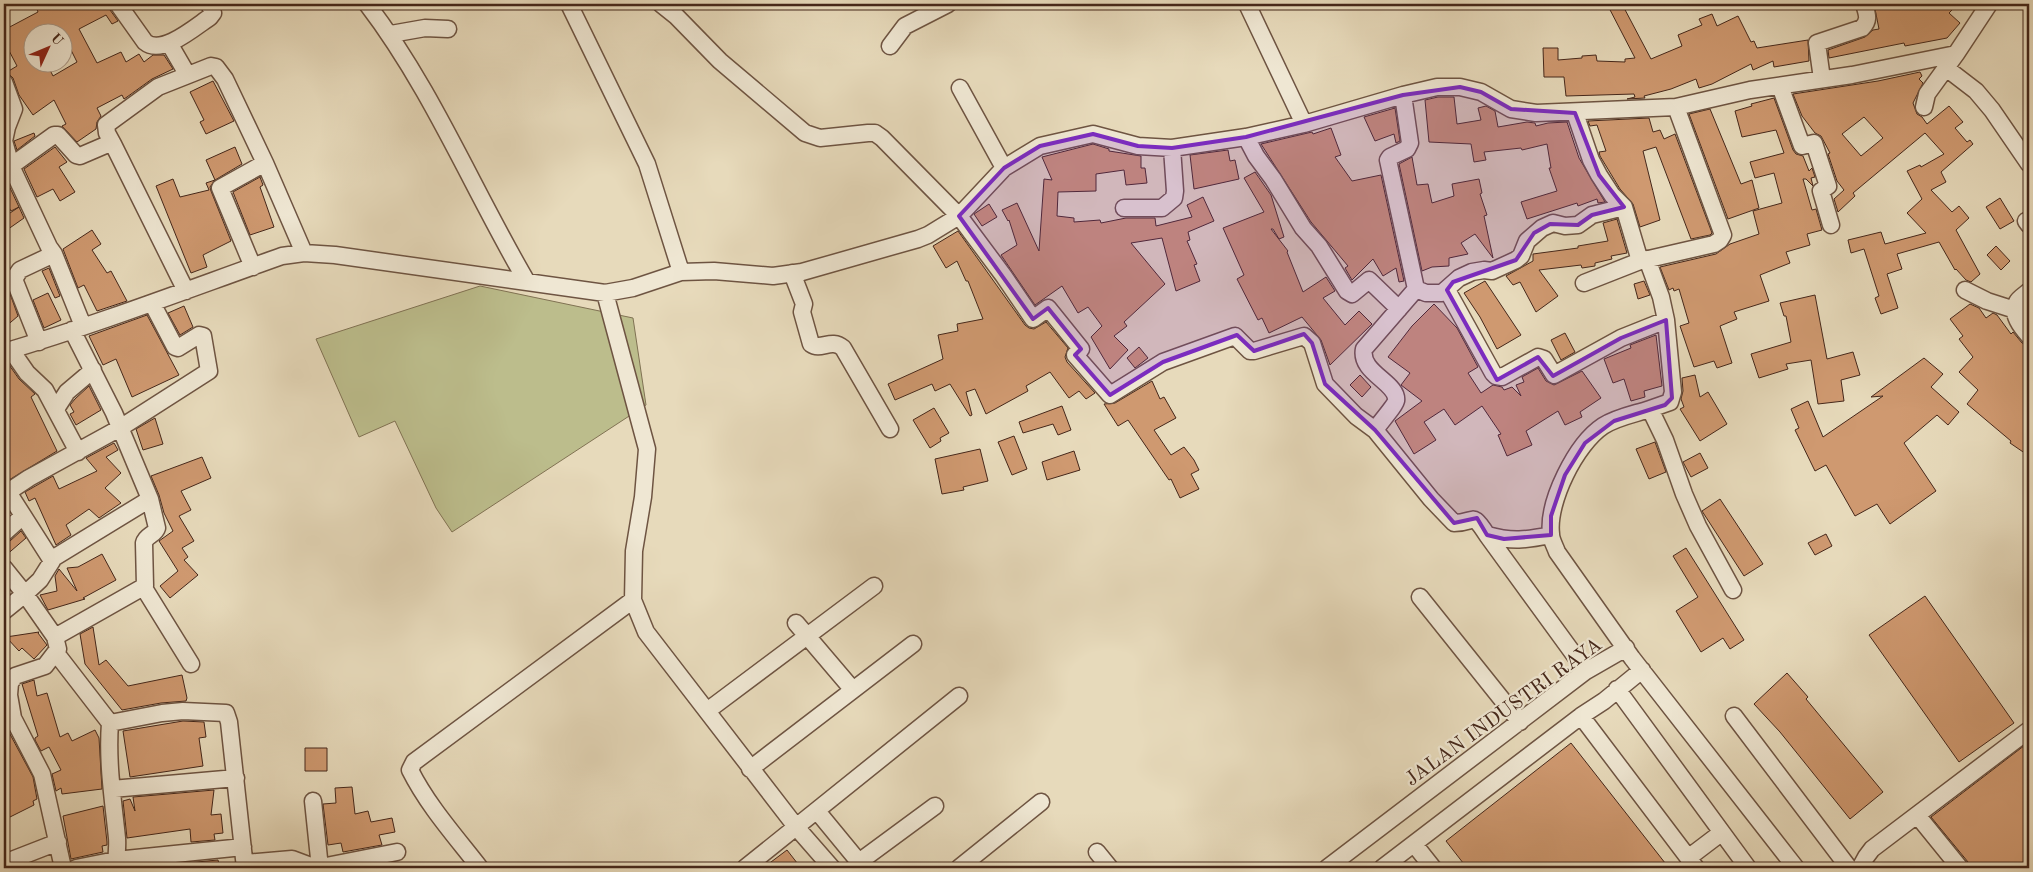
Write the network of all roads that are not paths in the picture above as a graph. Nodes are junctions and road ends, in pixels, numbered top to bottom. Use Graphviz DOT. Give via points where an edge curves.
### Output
graph roads {
  1 [pos="118,4"];
  2 [pos="209,4"];
  3 [pos="367,4"];
  4 [pos="569,4"];
  5 [pos="660,4"];
  6 [pos="948,4"];
  7 [pos="1246,4"];
  8 [pos="1864,4"];
  9 [pos="1989,4"];
  10 [pos="448,29"];
  11 [pos="391,34"];
  12 [pos="169,43"];
  13 [pos="890,46"];
  14 [pos="1956,54"];
  15 [pos="1946,68"];
  16 [pos="187,74"];
  17 [pos="1822,79"];
  18 [pos="4,82"];
  19 [pos="1780,86"];
  20 [pos="960,88"];
  21 [pos="1402,95"];
  22 [pos="1676,107"];
  23 [pos="1924,107"];
  24 [pos="1575,112"];
  25 [pos="1304,124"];
  26 [pos="1246,138"];
  27 [pos="112,144"];
  28 [pos="1172,148"];
  29 [pos="266,163"];
  30 [pos="2029,164"];
  31 [pos="11,166"];
  32 [pos="1004,168"];
  33 [pos="1624,206"];
  34 [pos="1124,208"];
  35 [pos="959,216"];
  36 [pos="1831,225"];
  37 [pos="304,253"];
  38 [pos="54,254"];
  39 [pos="1643,260"];
  40 [pos="253,267"];
  41 [pos="681,272"];
  42 [pos="792,273"];
  43 [pos="527,282"];
  44 [pos="1584,283"];
  45 [pos="1416,289"];
  46 [pos="1447,290"];
  47 [pos="1965,290"];
  48 [pos="186,291"];
  49 [pos="2029,291"];
  50 [pos="605,294"];
  51 [pos="152,304"];
  52 [pos="1400,309"];
  53 [pos="2015,310"];
  54 [pos="1666,320"];
  55 [pos="78,328"];
  56 [pos="2029,336"];
  57 [pos="39,342"];
  58 [pos="7,351"];
  59 [pos="93,370"];
  60 [pos="56,408"];
  61 [pos="1650,409"];
  62 [pos="120,428"];
  63 [pos="890,429"];
  64 [pos="1375,430"];
  65 [pos="78,452"];
  66 [pos="150,499"];
  67 [pos="23,516"];
  68 [pos="4,533"];
  69 [pos="1488,535"];
  70 [pos="1551,535"];
  71 [pos="52,559"];
  72 [pos="4,568"];
  73 [pos="874,586"];
  74 [pos="144,588"];
  75 [pos="1733,590"];
  76 [pos="25,594"];
  77 [pos="1420,596"];
  78 [pos="633,600"];
  79 [pos="4,611"];
  80 [pos="796,623"];
  81 [pos="807,638"];
  82 [pos="913,644"];
  83 [pos="55,645"];
  84 [pos="1626,648"];
  85 [pos="191,664"];
  86 [pos="1642,670"];
  87 [pos="1586,671"];
  88 [pos="1617,689"];
  89 [pos="853,690"];
  90 [pos="959,696"];
  91 [pos="706,711"];
  92 [pos="1581,716"];
  93 [pos="1734,716"];
  94 [pos="1520,722"];
  95 [pos="110,723"];
  96 [pos="2029,730"];
  97 [pos="750,769"];
  98 [pos="236,778"];
  99 [pos="112,789"];
  100 [pos="313,801"];
  101 [pos="1042,802"];
  102 [pos="935,806"];
  103 [pos="818,811"];
  104 [pos="1917,815"];
  105 [pos="797,828"];
  106 [pos="1721,833"];
  107 [pos="58,842"];
  108 [pos="1414,844"];
  109 [pos="397,852"];
  110 [pos="1097,852"];
  111 [pos="244,859"];
  112 [pos="4,863"];
  113 [pos="1692,863"];
  114 [pos="117,864"];
  115 [pos="855,865"];
  116 [pos="320,867"];
  117 [pos="63,868"];
  118 [pos="76,868"];
  119 [pos="480,868"];
  120 [pos="745,868"];
  121 [pos="832,868"];
  122 [pos="959,868"];
  123 [pos="1110,868"];
  124 [pos="1327,868"];
  125 [pos="1382,868"];
  126 [pos="1433,868"];
  127 [pos="1748,868"];
  128 [pos="1796,868"];
  129 [pos="1850,868"];
  130 [pos="1860,868"];
  131 [pos="1960,868"];
  1 -- 12 [label="street" via="144,42 156,47"];
  2 -- 12 [label="street" via="213,14"];
  3 -- 11 [label="street"];
  4 -- 41 [label="street" via="646,164"];
  5 -- 35 [label="street" via="720,61 805,133 820,138 875,133"];
  6 -- 13 [label="street" via="905,26"];
  7 -- 25 [label="street"];
  8 -- 17 [label="street" via="1867,24 1817,43"];
  9 -- 14 [label="street"];
  10 -- 11 [label="street" via="425,28"];
  11 -- 43 [label="street"];
  12 -- 16 [label="street"];
  14 -- 15 [label="street"];
  14 -- 17 [label="street"];
  15 -- 23 [label="street" via="1927,94"];
  15 -- 30 [label="street" via="1981,97"];
  16 -- 27 [label="street" via="158,86 108,122 106,128"];
  16 -- 29 [label="street" via="210,66 220,70"];
  17 -- 19 [label="street"];
  18 -- 31 [label="street" via="14,108 4,141"];
  19 -- 22 [label="street"];
  19 -- 36 [label="street" via="1802,146 1814,143 1828,186 1820,191"];
  20 -- 32 [label="street"];
  21 -- 24 [label="street" via="1437,87 1460,87 1481,92 1511,109 1536,113"];
  21 -- 25 [label="street"];
  21 -- 45 [label="street" via="1410,143 1407,149 1388,160"];
  22 -- 24 [label="street"];
  22 -- 39 [label="street" via="1723,235 1714,244"];
  24 -- 33 [label="street" via="1599,175"];
  25 -- 26 [label="street"];
  26 -- 28 [label="street"];
  26 -- 52 [label="street" via="1347,291 1352,294 1370,280"];
  27 -- 31 [label="street" via="80,156 58,135 54,135"];
  27 -- 48 [label="street"];
  28 -- 32 [label="street" via="1138,146 1093,134 1040,146"];
  28 -- 34 [label="street" via="1174,198 1162,208"];
  29 -- 37 [label="street"];
  29 -- 40 [label="street" via="220,188"];
  31 -- 38 [label="street"];
  32 -- 35 [label="street"];
  33 -- 39 [label="street"];
  33 -- 46 [label="street" via="1592,216 1578,225 1554,223 1542,228 1527,241 1516,260 1492,271 1472,272 1453,282"];
  35 -- 42 [label="street" via="928,236"];
  35 -- 64 [label="street" via="1033,319 1048,308 1081,348 1075,355 1110,395 1163,362 1236,336 1254,352 1304,336 1312,343 1324,384"];
  37 -- 40 [label="street" via="282,256"];
  37 -- 43 [label="street"];
  38 -- 55 [label="street"];
  38 -- 57 [label="street" via="20,270 14,279"];
  39 -- 44 [label="street"];
  39 -- 54 [label="street" via="1661,297"];
  40 -- 48 [label="street"];
  41 -- 42 [label="street" via="772,276"];
  41 -- 50 [label="street"];
  42 -- 63 [label="street" via="804,304 802,312 811,344 817,347 834,344 843,348"];
  43 -- 50 [label="street"];
  45 -- 46 [label="street" via="1435,294"];
  45 -- 52 [label="street"];
  46 -- 54 [label="street" via="1492,372 1499,377 1538,356 1544,359 1554,375 1621,338"];
  47 -- 53 [label="street"];
  48 -- 51 [label="street"];
  49 -- 53 [label="street" via="2017,302"];
  50 -- 78 [label="street" via="646,449 643,497 634,551"];
  51 -- 55 [label="street"];
  51 -- 62 [label="street" via="175,347 203,336 209,372"];
  52 -- 64 [label="street" via="1367,345 1363,355 1367,366 1394,391 1396,398 1396,403"];
  53 -- 56 [label="street"];
  54 -- 61 [label="street" via="1672,398 1665,405"];
  55 -- 57 [label="street"];
  55 -- 59 [label="street"];
  57 -- 58 [label="street"];
  58 -- 60 [label="street" via="45,390"];
  59 -- 60 [label="street" via="67,392"];
  59 -- 62 [label="street"];
  60 -- 65 [label="street"];
  61 -- 70 [label="street" via="1602,427 1585,443 1565,475 1551,516"];
  61 -- 75 [label="street" via="1666,440 1698,526"];
  62 -- 65 [label="street"];
  62 -- 66 [label="street"];
  64 -- 69 [label="street" via="1454,523 1473,519"];
  65 -- 67 [label="street" via="8,492"];
  66 -- 71 [label="street"];
  66 -- 74 [label="street" via="157,528 144,543"];
  67 -- 68 [label="street"];
  67 -- 71 [label="street"];
  69 -- 70 [label="street" via="1518,541"];
  69 -- 87 [label="street"];
  70 -- 84 [label="street" via="1557,552"];
  71 -- 76 [label="street" via="44,575"];
  72 -- 76 [label="street"];
  73 -- 81 [label="street"];
  74 -- 83 [label="street"];
  74 -- 85 [label="street"];
  76 -- 79 [label="street"];
  76 -- 83 [label="street"];
  77 -- 94 [label="street"];
  78 -- 91 [label="street" via="646,632"];
  78 -- 119 [label="street" via="414,762 410,770 414,778"];
  80 -- 81 [label="street"];
  81 -- 89 [label="street"];
  81 -- 91 [label="street"];
  82 -- 89 [label="street"];
  83 -- 95 [label="street"];
  83 -- 107 [label="street" via="45,666 15,676 10,683 9,695 13,718 42,774"];
  84 -- 86 [label="street, JALAN INDUSTRI RAYA"];
  84 -- 87 [label="street, JALAN INDUSTRI RAYA"];
  86 -- 88 [label="street"];
  86 -- 128 [label="street, JALAN INDUSTRI RAYA"];
  87 -- 94 [label="street, JALAN INDUSTRI RAYA"];
  88 -- 92 [label="street"];
  88 -- 106 [label="street"];
  89 -- 97 [label="street"];
  90 -- 103 [label="street"];
  91 -- 97 [label="street"];
  92 -- 108 [label="street"];
  92 -- 113 [label="street"];
  93 -- 129 [label="street"];
  94 -- 124 [label="street, JALAN INDUSTRI RAYA"];
  95 -- 98 [label="street" via="162,712 226,713"];
  95 -- 99 [label="street" via="108,749"];
  96 -- 104 [label="street"];
  97 -- 105 [label="street"];
  98 -- 99 [label="street"];
  98 -- 111 [label="street"];
  99 -- 114 [label="street"];
  100 -- 116 [label="street"];
  101 -- 122 [label="street"];
  102 -- 115 [label="street"];
  103 -- 105 [label="street"];
  103 -- 115 [label="street"];
  104 -- 130 [label="street" via="1872,849"];
  104 -- 131 [label="street"];
  105 -- 120 [label="street"];
  105 -- 121 [label="street"];
  106 -- 113 [label="street"];
  106 -- 127 [label="street"];
  107 -- 112 [label="street"];
  107 -- 117 [label="street"];
  108 -- 125 [label="street"];
  108 -- 126 [label="street"];
  109 -- 116 [label="street"];
  110 -- 123 [label="street"];
  111 -- 114 [label="street"];
  111 -- 116 [label="street" via="292,859"];
  114 -- 118 [label="street"];
}
